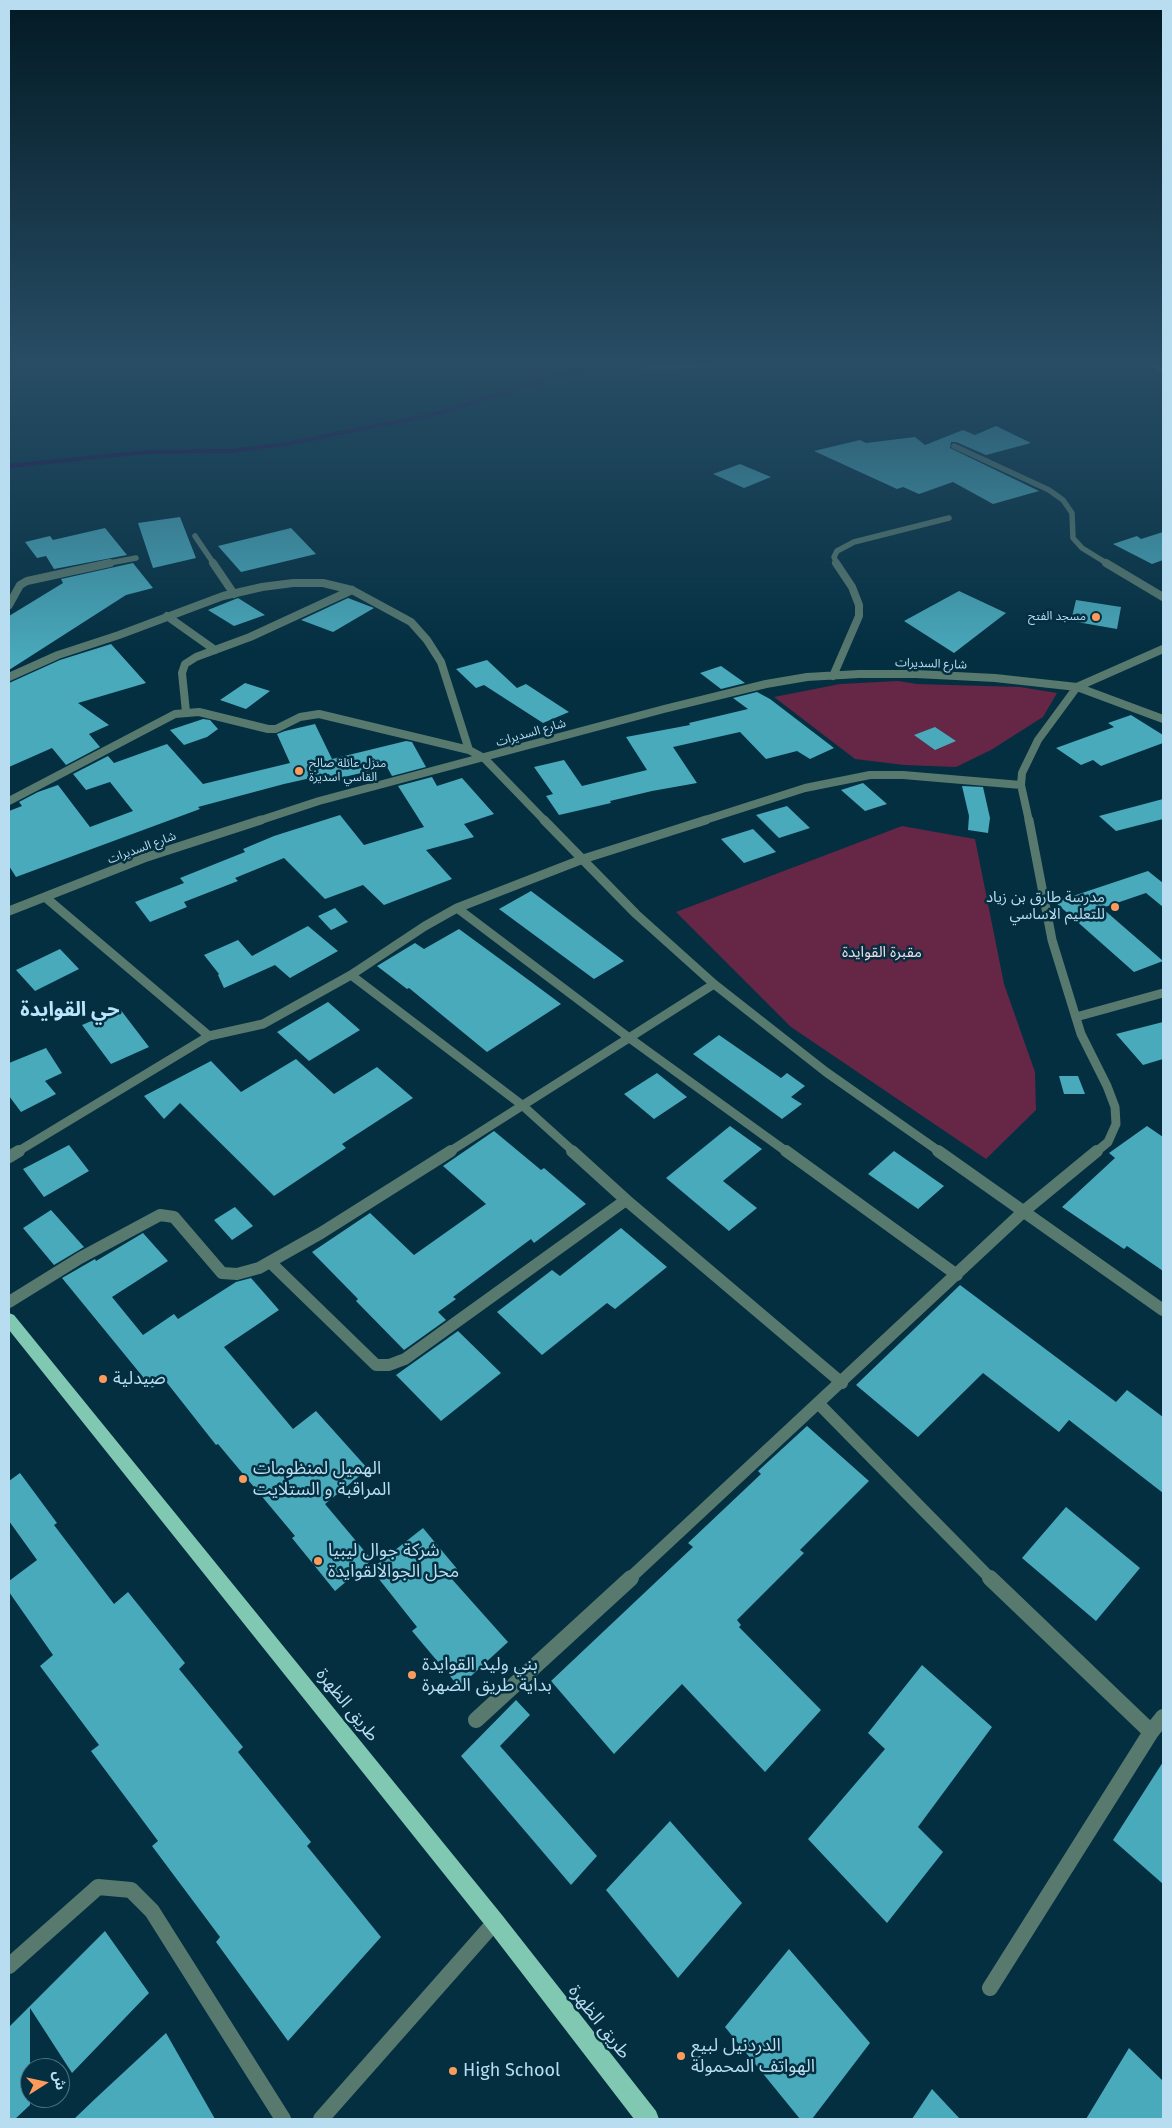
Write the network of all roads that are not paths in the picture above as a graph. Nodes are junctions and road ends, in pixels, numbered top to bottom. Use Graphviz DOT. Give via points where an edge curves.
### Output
graph roads {
  1 [pos="991,463"];
  2 [pos="949,518"];
  3 [pos="195,536"];
  4 [pos="136,558"];
  5 [pos="352,590"];
  6 [pos="234,594"];
  7 [pos="1163,598"];
  8 [pos="9,605"];
  9 [pos="167,616"];
  10 [pos="1163,649"];
  11 [pos="215,650"];
  12 [pos="833,676"];
  13 [pos="9,678"];
  14 [pos="1077,687"];
  15 [pos="186,712"];
  16 [pos="1163,719"];
  17 [pos="470,750"];
  18 [pos="484,758"];
  19 [pos="1020,784"];
  20 [pos="9,801"];
  21 [pos="583,859"];
  22 [pos="45,897"];
  23 [pos="457,908"];
  24 [pos="9,911"];
  25 [pos="351,975"];
  26 [pos="714,984"];
  27 [pos="1163,993"];
  28 [pos="1076,1017"];
  29 [pos="209,1036"];
  30 [pos="628,1037"];
  31 [pos="522,1105"];
  32 [pos="9,1157"];
  33 [pos="626,1200"];
  34 [pos="1024,1211"];
  35 [pos="271,1263"];
  36 [pos="956,1275"];
  37 [pos="9,1302"];
  38 [pos="1163,1310"];
  39 [pos="9,1320"];
  40 [pos="842,1383"];
  41 [pos="819,1404"];
  42 [pos="1163,1717"];
  43 [pos="476,1720"];
  44 [pos="1151,1732"];
  45 [pos="495,1922"];
  46 [pos="9,1966"];
  47 [pos="990,1988"];
  48 [pos="283,2119"];
  49 [pos="321,2119"];
  50 [pos="648,2119"];
  1 -- 7 [label="street" via="1049,490 1063,500 1072,513 1073,538 1082,548"];
  2 -- 12 [label="street" via="854,542 836,551 834,557 852,587 859,616"];
  3 -- 6 [label="street"];
  4 -- 8 [label="street" via="27,581 20,585"];
  5 -- 6 [label="street" via="323,583 293,583"];
  5 -- 11 [label="street"];
  5 -- 17 [label="street" via="411,622 428,640 441,662"];
  6 -- 9 [label="street"];
  9 -- 11 [label="street"];
  9 -- 13 [label="street" via="119,636 58,655"];
  10 -- 14 [label="street"];
  11 -- 15 [label="street" via="185,664 182,673"];
  12 -- 14 [label="street, شارع السديرات" via="916,674"];
  12 -- 18 [label="street, شارع السديرات" via="757,686"];
  14 -- 16 [label="street, شارع السديرات"];
  14 -- 19 [label="street" via="1038,740"];
  15 -- 17 [label="street" via="200,712 268,729 319,714"];
  15 -- 20 [label="street" via="175,714"];
  17 -- 18 [label="street"];
  18 -- 21 [label="street"];
  18 -- 22 [label="street, شارع السديرات" via="276,814 144,858"];
  19 -- 21 [label="street" via="870,775 805,788"];
  19 -- 28 [label="street" via="1052,940"];
  21 -- 23 [label="street"];
  21 -- 26 [label="street" via="636,914"];
  22 -- 24 [label="street, شارع السديرات"];
  22 -- 29 [label="street"];
  23 -- 25 [label="street"];
  23 -- 30 [label="street"];
  25 -- 29 [label="street" via="263,1024"];
  25 -- 31 [label="street"];
  26 -- 30 [label="street"];
  26 -- 34 [label="street" via="826,1072"];
  27 -- 28 [label="street"];
  28 -- 34 [label="street" via="1115,1106 1116,1124 1108,1142"];
  29 -- 32 [label="street"];
  30 -- 31 [label="street"];
  30 -- 36 [label="street"];
  31 -- 33 [label="street"];
  31 -- 35 [label="street"];
  33 -- 35 [label="street" via="405,1359 389,1365 376,1365"];
  33 -- 40 [label="street"];
  34 -- 36 [label="street"];
  34 -- 38 [label="street"];
  35 -- 37 [label="street" via="238,1274 222,1273 174,1217 160,1215 71,1263"];
  36 -- 40 [label="street"];
  39 -- 45 [label="main road, طريق الظهرة"];
  40 -- 41 [label="street"];
  41 -- 43 [label="street"];
  41 -- 44 [label="street" via="1009,1596"];
  42 -- 44 [label="street"];
  44 -- 47 [label="street"];
  45 -- 49 [label="street"];
  45 -- 50 [label="main road, طريق الظهرة"];
  46 -- 48 [label="street" via="98,1887 131,1890 152,1911"];
}
